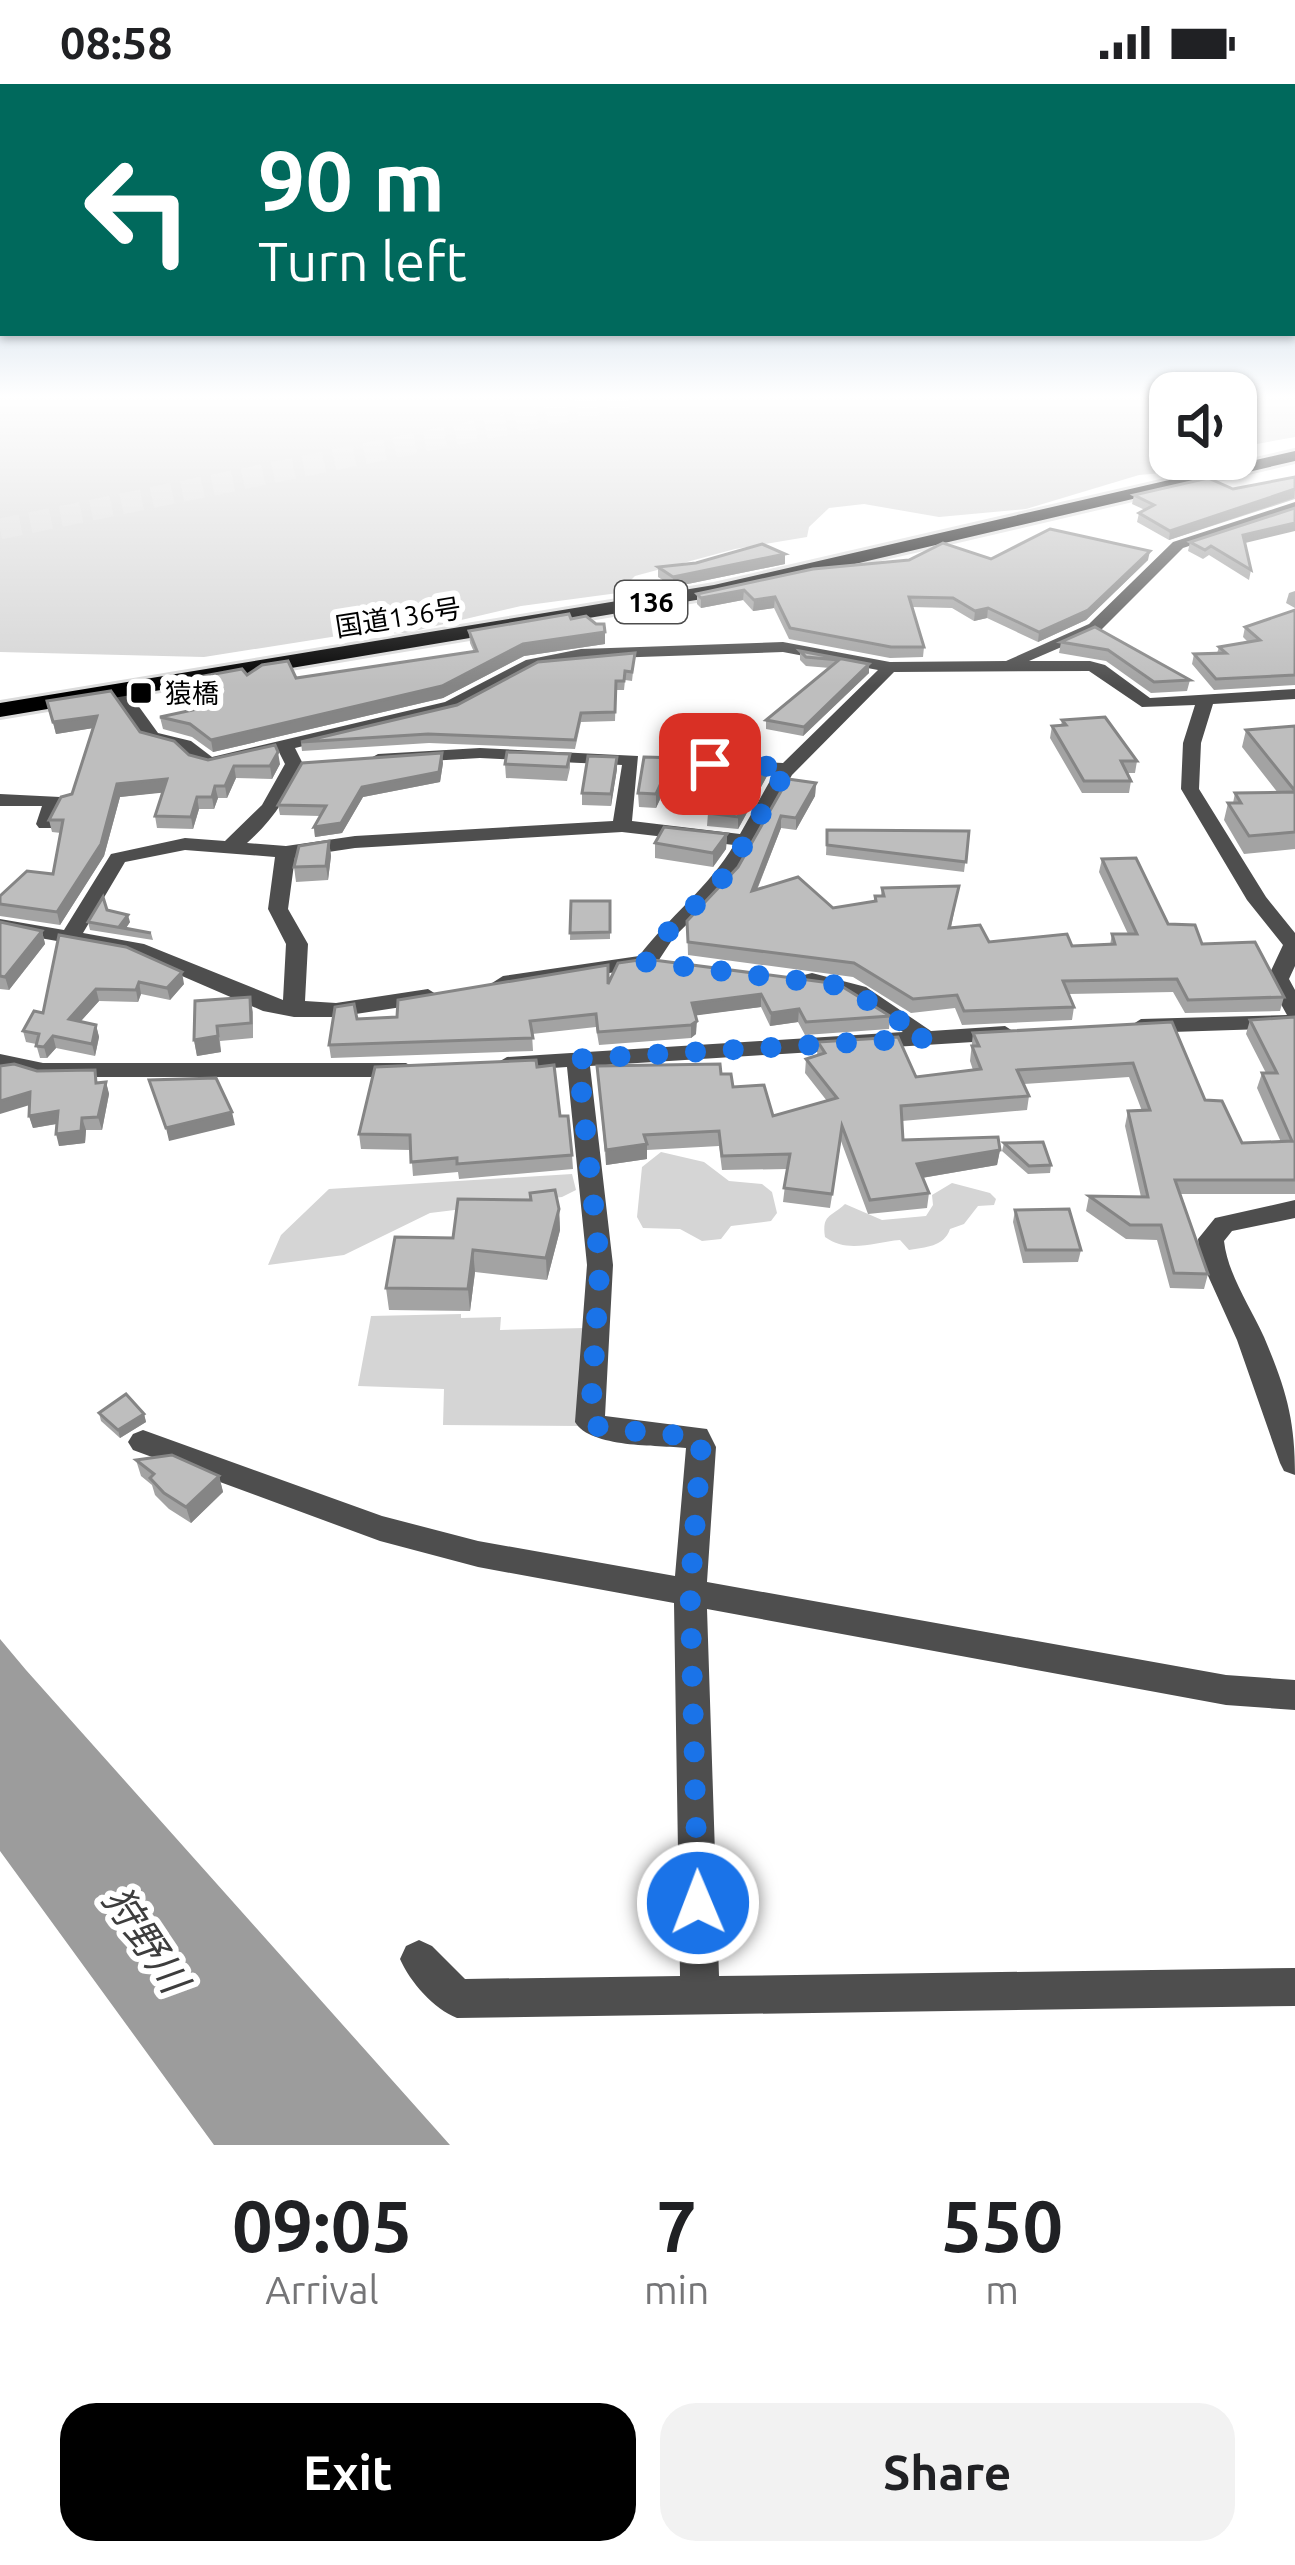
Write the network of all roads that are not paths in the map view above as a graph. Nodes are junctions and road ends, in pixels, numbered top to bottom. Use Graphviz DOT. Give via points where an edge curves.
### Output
graph roads {
  1 [pos="1135,493"];
  2 [pos="1295,506"];
  3 [pos="1006,665"];
  4 [pos="890,668"];
  5 [pos="118,690"];
  6 [pos="1295,694"];
  7 [pos="1206,699"];
  8 [pos="0,710"];
  9 [pos="285,745"];
  10 [pos="632,760"];
  11 [pos="351,761"];
  12 [pos="788,767"];
  13 [pos="0,800"];
  14 [pos="46,824"];
  15 [pos="622,826"];
  16 [pos="745,840"];
  17 [pos="231,845"];
  18 [pos="286,852"];
  19 [pos="0,925"];
  20 [pos="72,934"];
  21 [pos="784,977"];
  22 [pos="294,1010"];
  23 [pos="1295,1010"];
  24 [pos="1295,1021"];
  25 [pos="1104,1028"];
  26 [pos="1038,1031"];
  27 [pos="927,1038"];
  28 [pos="578,1059"];
  29 [pos="0,1061"];
  30 [pos="485,1065"];
  31 [pos="438,1068"];
  32 [pos="1295,1209"];
  33 [pos="143,1442"];
  34 [pos="1295,1463"];
  35 [pos="690,1590"];
  36 [pos="1295,1695"];
  37 [pos="419,1959"];
  38 [pos="1295,1987"];
  39 [pos="700,1992"];
  1 -- 5 [label="highway, 国道136号 / 136" via="713,591"];
  2 -- 3 [label="street" via="1178,545 1095,627"];
  3 -- 4 [label="street"];
  3 -- 7 [label="street" via="1106,669 1141,702"];
  4 -- 9 [label="street" via="795,647 560,657 521,667 463,703"];
  4 -- 12 [label="street"];
  5 -- 8 [label="highway, 国道136号 / 136"];
  5 -- 9 [label="street" via="152,737 185,745 204,762"];
  6 -- 7 [label="street"];
  7 -- 23 [label="street" via="1192,743 1190,789 1294,945 1278,980"];
  9 -- 17 [label="street" via="303,764 264,819"];
  10 -- 11 [label="street" via="429,753"];
  10 -- 12 [label="street"];
  10 -- 15 [label="street"];
  12 -- 16 [label="street"];
  13 -- 14 [label="street" via="53,801"];
  15 -- 16 [label="street"];
  15 -- 18 [label="street"];
  16 -- 22 [label="street" via="727,874 667,933 658,962"];
  17 -- 18 [label="street"];
  17 -- 20 [label="street" via="184,844 118,858"];
  18 -- 22 [label="street" via="278,910 297,944"];
  19 -- 20 [label="street"];
  20 -- 22 [label="street" via="136,949 254,1001"];
  21 -- 27 [label="street" via="858,992"];
  24 -- 25 [label="street"];
  26 -- 27 [label="street"];
  27 -- 28 [label="street"];
  28 -- 30 [label="street"];
  28 -- 35 [label="street" via="600,1265 590,1422 697,1437"];
  29 -- 31 [label="street" via="44,1070"];
  32 -- 34 [label="street" via="1225,1224 1211,1239"];
  33 -- 35 [label="street" via="380,1528 478,1554"];
  35 -- 36 [label="street" via="1226,1690"];
  35 -- 39 [label="street"];
  37 -- 39 [label="street" via="458,1999"];
  38 -- 39 [label="street"];
}
